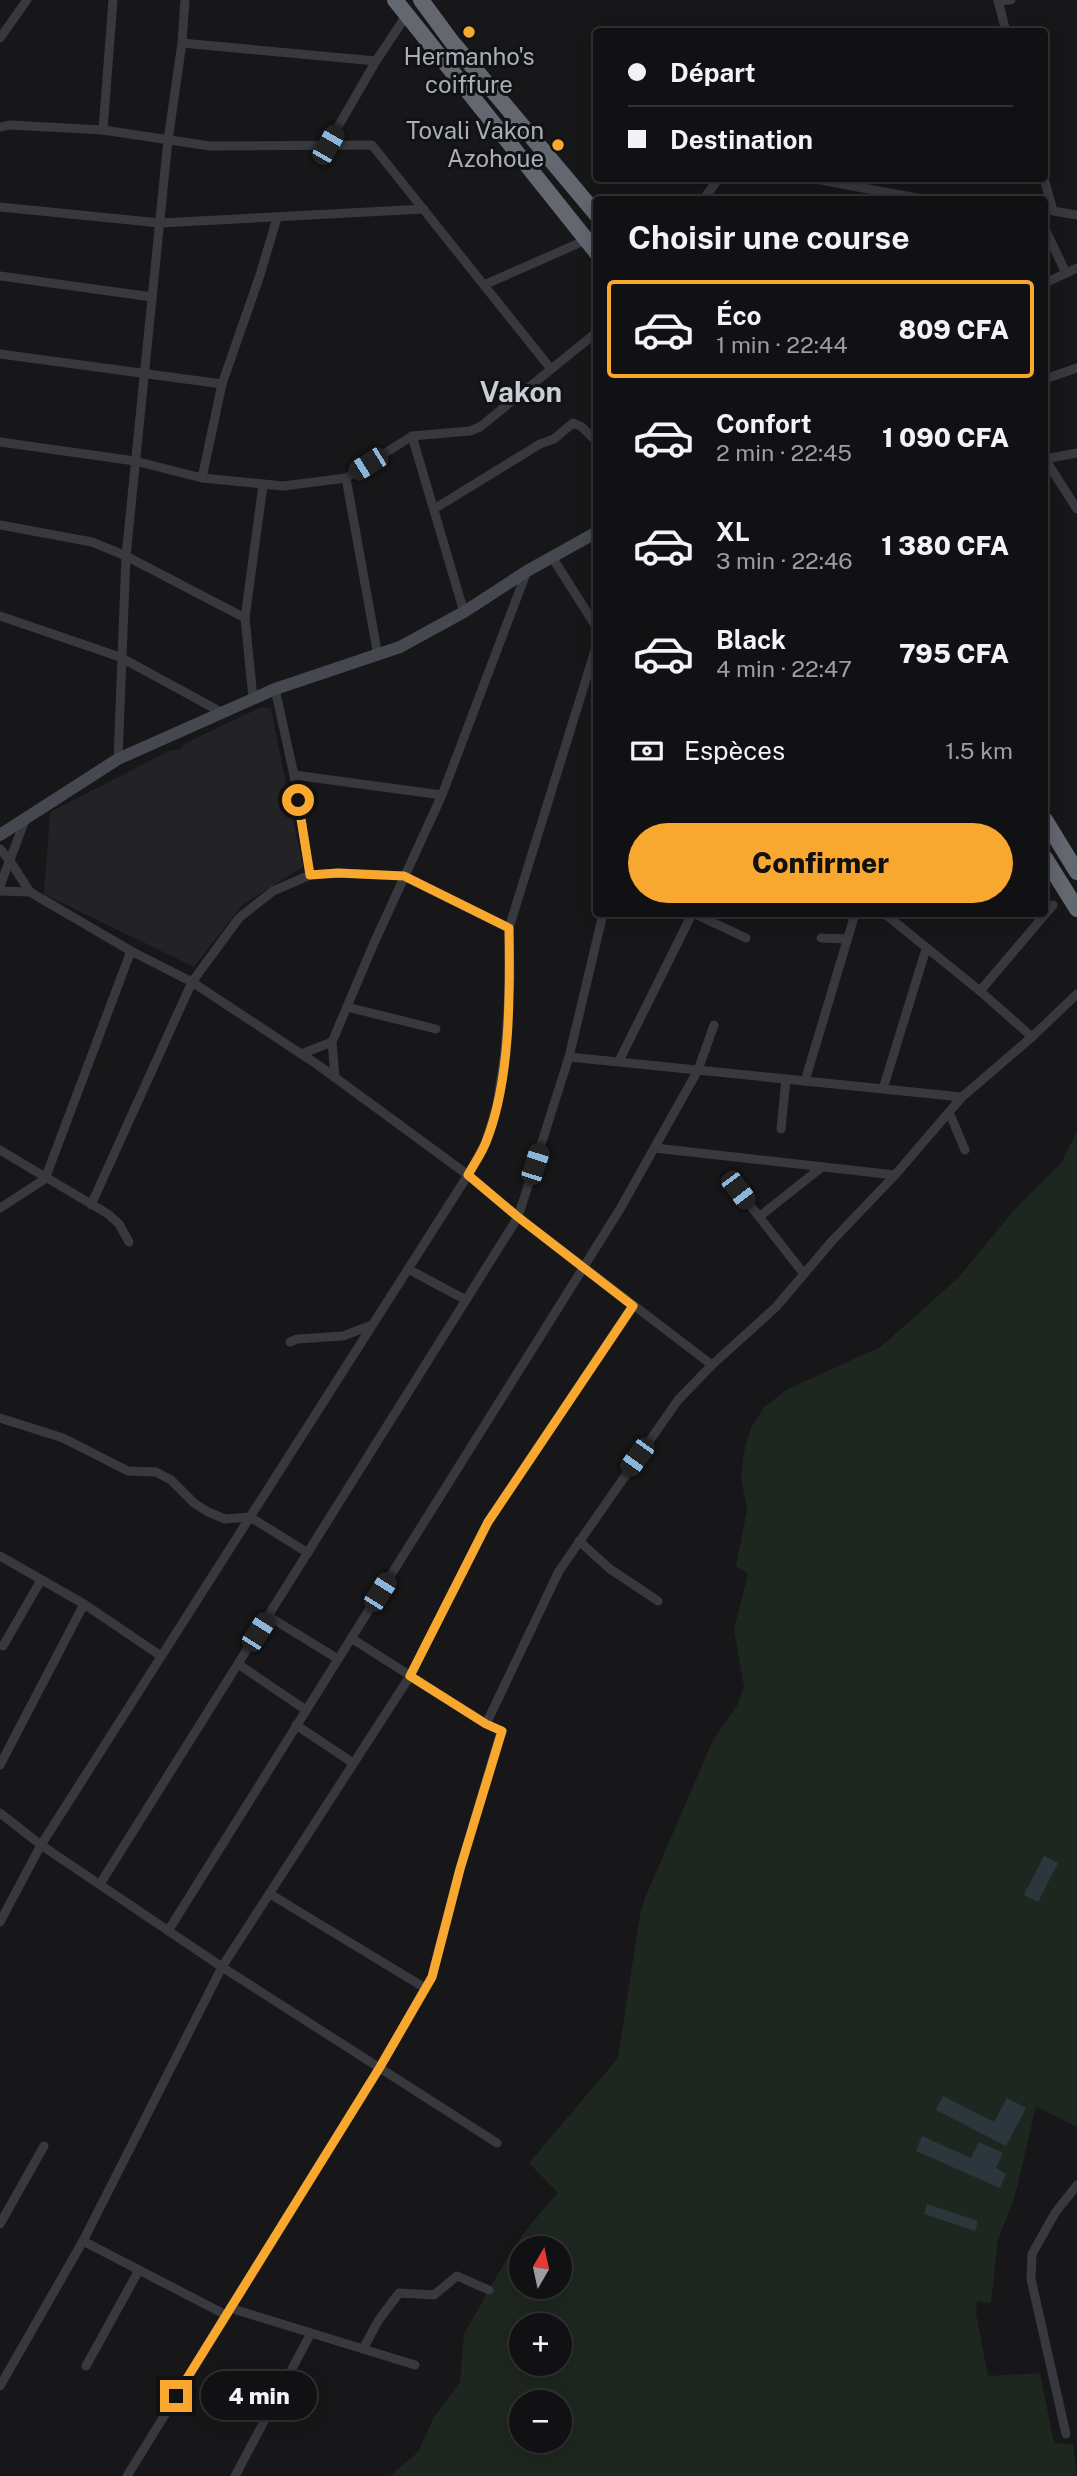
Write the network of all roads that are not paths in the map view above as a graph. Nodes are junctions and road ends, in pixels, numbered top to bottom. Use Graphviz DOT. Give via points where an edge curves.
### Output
graph roads {
  1 [pos="27,0"];
  2 [pos="113,0"];
  3 [pos="185,0"];
  4 [pos="395,0"];
  5 [pos="421,0"];
  6 [pos="998,0"];
  7 [pos="1011,0"];
  8 [pos="406,16"];
  9 [pos="1005,28"];
  10 [pos="0,38"];
  11 [pos="182,43"];
  12 [pos="376,61"];
  13 [pos="0,127"];
  14 [pos="103,130"];
  15 [pos="168,140"];
  16 [pos="328,145"];
  17 [pos="831,182"];
  18 [pos="907,196"];
  19 [pos="0,207"];
  20 [pos="424,209"];
  21 [pos="593,210"];
  22 [pos="1049,212"];
  23 [pos="1077,215"];
  24 [pos="277,218"];
  25 [pos="160,223"];
  26 [pos="1048,235"];
  27 [pos="586,240"];
  28 [pos="593,248"];
  29 [pos="1077,268"];
  30 [pos="1066,273"];
  31 [pos="0,276"];
  32 [pos="1048,282"];
  33 [pos="484,285"];
  34 [pos="152,297"];
  35 [pos="593,335"];
  36 [pos="0,354"];
  37 [pos="1077,368"];
  38 [pos="551,369"];
  39 [pos="145,373"];
  40 [pos="1048,378"];
  41 [pos="222,384"];
  42 [pos="412,436"];
  43 [pos="593,438"];
  44 [pos="0,442"];
  45 [pos="1077,453"];
  46 [pos="1048,458"];
  47 [pos="135,461"];
  48 [pos="1048,464"];
  49 [pos="202,478"];
  50 [pos="346,478"];
  51 [pos="263,485"];
  52 [pos="434,509"];
  53 [pos="1077,509"];
  54 [pos="0,525"];
  55 [pos="593,533"];
  56 [pos="126,556"];
  57 [pos="552,557"];
  58 [pos="527,571"];
  59 [pos="464,612"];
  60 [pos="0,616"];
  61 [pos="245,618"];
  62 [pos="593,622"];
  63 [pos="378,656"];
  64 [pos="593,656"];
  65 [pos="121,657"];
  66 [pos="275,689"];
  67 [pos="253,698"];
  68 [pos="221,712"];
  69 [pos="118,759"];
  70 [pos="294,775"];
  71 [pos="442,795"];
  72 [pos="25,820"];
  73 [pos="1048,825"];
  74 [pos="0,835"];
  75 [pos="0,849"];
  76 [pos="10,860"];
  77 [pos="1048,863"];
  78 [pos="1077,872"];
  79 [pos="310,875"];
  80 [pos="404,876"];
  81 [pos="0,886"];
  82 [pos="0,891"];
  83 [pos="30,892"];
  84 [pos="1053,905"];
  85 [pos="1077,909"];
  86 [pos="1048,911"];
  87 [pos="602,917"];
  88 [pos="691,917"];
  89 [pos="700,917"];
  90 [pos="854,917"];
  91 [pos="889,917"];
  92 [pos="1043,917"];
  93 [pos="509,928"];
  94 [pos="746,938"];
  95 [pos="821,938"];
  96 [pos="847,939"];
  97 [pos="926,949"];
  98 [pos="131,951"];
  99 [pos="192,982"];
  100 [pos="980,991"];
  101 [pos="1077,994"];
  102 [pos="347,1007"];
  103 [pos="714,1025"];
  104 [pos="436,1029"];
  105 [pos="1032,1037"];
  106 [pos="332,1042"];
  107 [pos="300,1054"];
  108 [pos="569,1057"];
  109 [pos="619,1061"];
  110 [pos="698,1070"];
  111 [pos="334,1077"];
  112 [pos="786,1079"];
  113 [pos="804,1081"];
  114 [pos="883,1089"];
  115 [pos="962,1097"];
  116 [pos="949,1112"];
  117 [pos="781,1129"];
  118 [pos="655,1148"];
  119 [pos="0,1150"];
  120 [pos="965,1150"];
  121 [pos="822,1167"];
  122 [pos="468,1175"];
  123 [pos="895,1175"];
  124 [pos="45,1178"];
  125 [pos="738,1190"];
  126 [pos="91,1205"];
  127 [pos="0,1208"];
  128 [pos="518,1217"];
  129 [pos="759,1217"];
  130 [pos="129,1242"];
  131 [pos="583,1267"];
  132 [pos="408,1269"];
  133 [pos="804,1274"];
  134 [pos="466,1300"];
  135 [pos="633,1306"];
  136 [pos="372,1325"];
  137 [pos="290,1342"];
  138 [pos="712,1365"];
  139 [pos="0,1418"];
  140 [pos="250,1517"];
  141 [pos="579,1541"];
  142 [pos="308,1553"];
  143 [pos="0,1556"];
  144 [pos="41,1580"];
  145 [pos="658,1601"];
  146 [pos="84,1604"];
  147 [pos="268,1616"];
  148 [pos="351,1638"];
  149 [pos="3,1646"];
  150 [pos="161,1656"];
  151 [pos="338,1659"];
  152 [pos="238,1664"];
  153 [pos="410,1676"];
  154 [pos="306,1710"];
  155 [pos="486,1724"];
  156 [pos="296,1725"];
  157 [pos="353,1763"];
  158 [pos="0,1765"];
  159 [pos="0,1813"];
  160 [pos="41,1845"];
  161 [pos="100,1884"];
  162 [pos="270,1894"];
  163 [pos="0,1922"];
  164 [pos="168,1931"];
  165 [pos="222,1967"];
  166 [pos="425,1988"];
  167 [pos="380,2067"];
  168 [pos="497,2143"];
  169 [pos="44,2146"];
  170 [pos="1077,2185"];
  171 [pos="2,2217"];
  172 [pos="83,2241"];
  173 [pos="138,2270"];
  174 [pos="489,2290"];
  175 [pos="228,2312"];
  176 [pos="311,2333"];
  177 [pos="363,2349"];
  178 [pos="415,2365"];
  179 [pos="86,2366"];
  180 [pos="0,2386"];
  181 [pos="1066,2434"];
  182 [pos="127,2476"];
  183 [pos="235,2476"];
  1 -- 10 [label="street"];
  2 -- 14 [label="street"];
  3 -- 11 [label="street"];
  4 -- 8 [label="highway"];
  5 -- 21 [label="highway"];
  6 -- 7 [label="street"];
  6 -- 9 [label="street"];
  8 -- 12 [label="street"];
  8 -- 27 [label="highway"];
  11 -- 12 [label="street"];
  11 -- 15 [label="street"];
  12 -- 16 [label="street"];
  13 -- 14 [label="street"];
  14 -- 15 [label="street"];
  15 -- 16 [label="street" via="210,146"];
  15 -- 25 [label="street"];
  16 -- 20 [label="street" via="372,145"];
  17 -- 18 [label="street"];
  19 -- 25 [label="street"];
  20 -- 24 [label="street"];
  20 -- 33 [label="street"];
  22 -- 23 [label="street"];
  24 -- 25 [label="street"];
  24 -- 41 [label="street"];
  25 -- 34 [label="street"];
  26 -- 30 [label="street"];
  27 -- 28 [label="highway"];
  27 -- 33 [label="street"];
  29 -- 30 [label="street"];
  30 -- 32 [label="street"];
  31 -- 34 [label="street"];
  33 -- 38 [label="street"];
  34 -- 39 [label="street"];
  35 -- 38 [label="street"];
  36 -- 39 [label="street"];
  37 -- 40 [label="street"];
  38 -- 42 [label="street" via="481,427"];
  39 -- 41 [label="street"];
  39 -- 47 [label="street"];
  41 -- 49 [label="street"];
  42 -- 50 [label="street"];
  42 -- 52 [label="street"];
  43 -- 52 [label="street" via="573,423 554,439 540,443"];
  44 -- 47 [label="street"];
  45 -- 46 [label="street"];
  47 -- 49 [label="street"];
  47 -- 56 [label="street"];
  48 -- 53 [label="street"];
  49 -- 51 [label="street"];
  50 -- 51 [label="street"];
  50 -- 63 [label="street"];
  51 -- 61 [label="street"];
  52 -- 59 [label="street"];
  54 -- 56 [label="street" via="92,542"];
  55 -- 57 [label="main road"];
  56 -- 61 [label="street"];
  56 -- 65 [label="street"];
  57 -- 58 [label="main road"];
  57 -- 62 [label="street"];
  58 -- 59 [label="main road"];
  58 -- 71 [label="street"];
  59 -- 63 [label="main road"];
  60 -- 65 [label="street"];
  61 -- 67 [label="street"];
  63 -- 66 [label="main road"];
  64 -- 93 [label="street"];
  65 -- 68 [label="street"];
  65 -- 69 [label="street"];
  66 -- 67 [label="main road"];
  66 -- 70 [label="street"];
  67 -- 68 [label="main road"];
  68 -- 69 [label="main road"];
  69 -- 72 [label="main road"];
  70 -- 71 [label="street"];
  70 -- 79 [label="street"];
  71 -- 80 [label="street"];
  72 -- 74 [label="main road"];
  72 -- 76 [label="street"];
  73 -- 78 [label="highway"];
  75 -- 76 [label="street"];
  76 -- 81 [label="street"];
  76 -- 83 [label="street"];
  77 -- 85 [label="highway"];
  79 -- 80 [label="street"];
  79 -- 99 [label="street" via="273,891 239,918"];
  80 -- 93 [label="street"];
  80 -- 102 [label="street"];
  82 -- 83 [label="street"];
  83 -- 98 [label="street"];
  84 -- 86 [label="street"];
  87 -- 108 [label="street"];
  88 -- 109 [label="street"];
  89 -- 94 [label="street"];
  90 -- 96 [label="street"];
  91 -- 97 [label="street"];
  92 -- 100 [label="street"];
  93 -- 122 [label="street" via="505,1052 497,1105 486,1142"];
  95 -- 96 [label="street"];
  96 -- 113 [label="street"];
  97 -- 100 [label="street"];
  97 -- 114 [label="street"];
  98 -- 99 [label="street"];
  98 -- 124 [label="street"];
  99 -- 107 [label="street"];
  99 -- 126 [label="street"];
  100 -- 105 [label="street"];
  101 -- 105 [label="street"];
  102 -- 104 [label="street"];
  102 -- 106 [label="street"];
  103 -- 110 [label="street"];
  105 -- 115 [label="street"];
  106 -- 107 [label="street"];
  106 -- 111 [label="street"];
  107 -- 111 [label="street"];
  108 -- 109 [label="street"];
  108 -- 128 [label="street"];
  109 -- 110 [label="street"];
  110 -- 112 [label="street"];
  110 -- 118 [label="street"];
  111 -- 122 [label="street"];
  112 -- 113 [label="street"];
  112 -- 117 [label="street"];
  113 -- 114 [label="street"];
  114 -- 115 [label="street"];
  115 -- 116 [label="street"];
  116 -- 120 [label="street"];
  116 -- 123 [label="street"];
  118 -- 121 [label="street"];
  118 -- 131 [label="street"];
  119 -- 124 [label="street"];
  121 -- 123 [label="street"];
  121 -- 129 [label="street"];
  122 -- 128 [label="street"];
  122 -- 132 [label="street"];
  123 -- 133 [label="street"];
  124 -- 126 [label="street"];
  124 -- 127 [label="street"];
  125 -- 129 [label="street"];
  126 -- 130 [label="street" via="119,1224"];
  128 -- 131 [label="street"];
  128 -- 134 [label="street"];
  129 -- 133 [label="street"];
  131 -- 135 [label="street"];
  131 -- 148 [label="street"];
  132 -- 134 [label="street"];
  132 -- 136 [label="street"];
  133 -- 138 [label="street" via="776,1307"];
  134 -- 142 [label="street"];
  135 -- 138 [label="street"];
  135 -- 153 [label="street" via="488,1522"];
  136 -- 137 [label="street" via="343,1336"];
  136 -- 140 [label="street"];
  138 -- 141 [label="street" via="678,1400"];
  139 -- 140 [label="street" via="63,1438 128,1471 156,1472 172,1480 194,1503 225,1519"];
  140 -- 142 [label="street"];
  140 -- 150 [label="street"];
  141 -- 145 [label="street" via="610,1569"];
  141 -- 155 [label="street" via="559,1571"];
  142 -- 147 [label="street"];
  143 -- 144 [label="street"];
  144 -- 146 [label="street"];
  144 -- 149 [label="street"];
  146 -- 150 [label="street"];
  146 -- 158 [label="street"];
  147 -- 151 [label="street"];
  147 -- 152 [label="street"];
  148 -- 151 [label="street"];
  148 -- 153 [label="street"];
  150 -- 160 [label="street"];
  151 -- 154 [label="street"];
  152 -- 154 [label="street"];
  152 -- 161 [label="street"];
  153 -- 155 [label="street"];
  153 -- 157 [label="street"];
  154 -- 156 [label="street"];
  155 -- 166 [label="street" via="502,1731 432,1977"];
  156 -- 157 [label="street"];
  156 -- 164 [label="street"];
  157 -- 162 [label="street"];
  159 -- 160 [label="street"];
  160 -- 161 [label="street"];
  160 -- 163 [label="street"];
  161 -- 164 [label="street"];
  162 -- 165 [label="street"];
  162 -- 166 [label="street"];
  164 -- 165 [label="street"];
  165 -- 167 [label="street"];
  165 -- 172 [label="street"];
  166 -- 167 [label="street"];
  167 -- 168 [label="street"];
  167 -- 175 [label="street"];
  169 -- 171 [label="street"];
  170 -- 181 [label="street" via="1032,2254 1031,2279"];
  172 -- 173 [label="street"];
  172 -- 180 [label="street"];
  173 -- 175 [label="street"];
  173 -- 179 [label="street"];
  174 -- 177 [label="street" via="457,2276 434,2295 399,2293"];
  175 -- 176 [label="street"];
  175 -- 182 [label="street"];
  176 -- 177 [label="street"];
  176 -- 183 [label="street"];
  177 -- 178 [label="street"];
}
